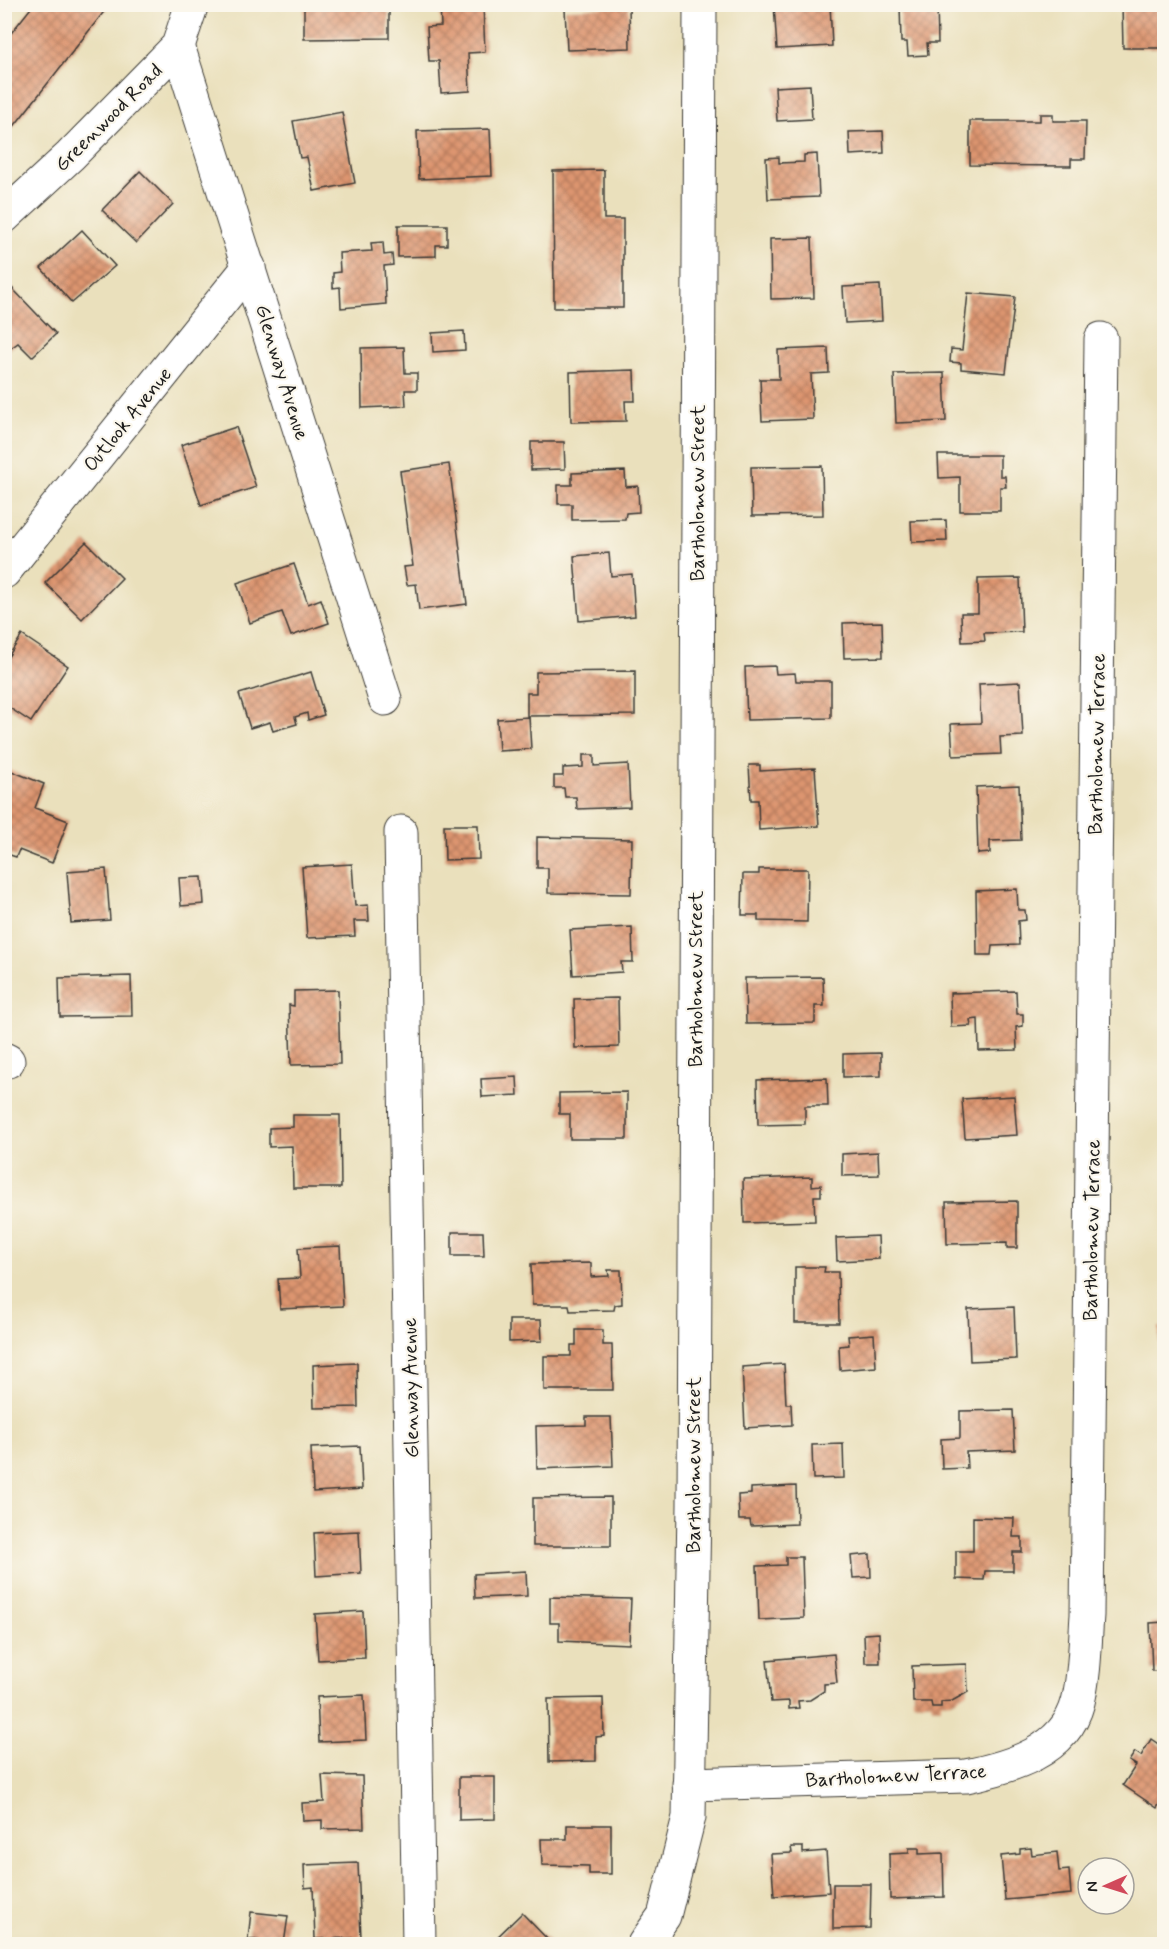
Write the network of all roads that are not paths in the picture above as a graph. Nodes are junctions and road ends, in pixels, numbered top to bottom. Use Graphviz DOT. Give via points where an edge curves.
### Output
graph roads {
  1 [pos="192,4"];
  2 [pos="700,4"];
  3 [pos="178,46"];
  4 [pos="4,217"];
  5 [pos="249,267"];
  6 [pos="1101,339"];
  7 [pos="4,572"];
  8 [pos="386,699"];
  9 [pos="401,832"];
  10 [pos="689,1784"];
  11 [pos="419,1944"];
  12 [pos="644,1944"];
  1 -- 3 [label="street, Greenwood Road"];
  2 -- 10 [label="street, Bartholomew Street" via="694,1505"];
  3 -- 4 [label="street, Greenwood Road"];
  3 -- 5 [label="street, Glenway Avenue"];
  5 -- 7 [label="street, Outlook Avenue"];
  5 -- 8 [label="street, Glenway Avenue"];
  6 -- 10 [label="street, Bartholomew Terrace" via="1087,1615 1078,1704 1064,1730 1042,1751 1006,1768 966,1776"];
  9 -- 11 [label="street, Glenway Avenue"];
  10 -- 12 [label="street, Bartholomew Street" via="689,1817 664,1916"];
}
